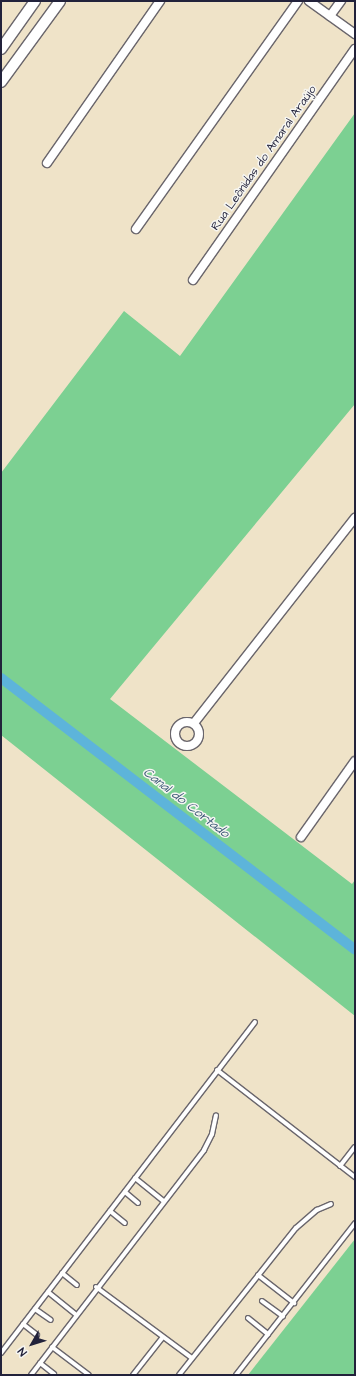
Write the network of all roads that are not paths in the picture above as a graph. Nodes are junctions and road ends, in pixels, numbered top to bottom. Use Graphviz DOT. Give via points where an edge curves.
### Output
graph roads {
  1 [pos="35,1"];
  2 [pos="160,1"];
  3 [pos="298,1"];
  4 [pos="309,1"];
  5 [pos="341,1"];
  6 [pos="56,2"];
  7 [pos="330,16"];
  8 [pos="355,34"];
  9 [pos="1,49"];
  10 [pos="355,49"];
  11 [pos="1,82"];
  12 [pos="47,163"];
  13 [pos="136,229"];
  14 [pos="193,280"];
  15 [pos="355,518"];
  16 [pos="194,723"];
  17 [pos="355,761"];
  18 [pos="301,837"];
  19 [pos="255,1022"];
  20 [pos="218,1070"];
  21 [pos="216,1116"];
  22 [pos="355,1147"];
  23 [pos="340,1166"];
  24 [pos="355,1177"];
  25 [pos="135,1178"];
  26 [pos="125,1192"];
  27 [pos="163,1201"];
  28 [pos="138,1203"];
  29 [pos="331,1204"];
  30 [pos="110,1211"];
  31 [pos="125,1223"];
  32 [pos="355,1223"];
  33 [pos="62,1273"];
  34 [pos="258,1275"];
  35 [pos="77,1285"];
  36 [pos="96,1287"];
  37 [pos="48,1292"];
  38 [pos="262,1301"];
  39 [pos="294,1302"];
  40 [pos="35,1308"];
  41 [pos="75,1314"];
  42 [pos="283,1316"];
  43 [pos="248,1318"];
  44 [pos="51,1320"];
  45 [pos="23,1324"];
  46 [pos="268,1334"];
  47 [pos="37,1335"];
  48 [pos="163,1337"];
  49 [pos="52,1347"];
  50 [pos="1,1353"];
  51 [pos="192,1358"];
  52 [pos="40,1363"];
  53 [pos="54,1374"];
  54 [pos="31,1375"];
  55 [pos="89,1375"];
  56 [pos="133,1375"];
  57 [pos="179,1375"];
  58 [pos="236,1375"];
  1 -- 9 [label="street"];
  2 -- 12 [label="street"];
  3 -- 13 [label="street"];
  4 -- 7 [label="street"];
  5 -- 7 [label="street"];
  6 -- 11 [label="street"];
  7 -- 8 [label="street"];
  10 -- 14 [label="street, Rua Leônidas do Amaral Araújo"];
  15 -- 16 [label="street"];
  17 -- 18 [label="street"];
  19 -- 20 [label="lane"];
  20 -- 23 [label="lane"];
  20 -- 25 [label="lane"];
  21 -- 27 [label="lane" via="212,1134 204,1150"];
  22 -- 23 [label="lane"];
  23 -- 24 [label="lane"];
  25 -- 26 [label="lane"];
  25 -- 27 [label="lane"];
  26 -- 28 [label="lane"];
  26 -- 30 [label="lane"];
  27 -- 36 [label="lane"];
  29 -- 34 [label="lane" via="306,1217"];
  30 -- 31 [label="lane"];
  30 -- 33 [label="lane"];
  32 -- 39 [label="lane"];
  33 -- 35 [label="lane"];
  33 -- 37 [label="lane"];
  34 -- 39 [label="lane"];
  34 -- 51 [label="lane"];
  36 -- 41 [label="lane"];
  36 -- 48 [label="lane"];
  37 -- 40 [label="lane"];
  37 -- 41 [label="lane"];
  38 -- 42 [label="lane"];
  39 -- 42 [label="lane"];
  40 -- 44 [label="lane"];
  40 -- 45 [label="lane"];
  41 -- 49 [label="lane"];
  42 -- 46 [label="lane"];
  43 -- 46 [label="lane"];
  45 -- 47 [label="lane"];
  45 -- 50 [label="lane"];
  46 -- 58 [label="lane"];
  48 -- 51 [label="lane"];
  48 -- 56 [label="lane"];
  49 -- 52 [label="lane"];
  49 -- 55 [label="lane"];
  51 -- 57 [label="lane"];
  52 -- 53 [label="lane"];
  52 -- 54 [label="lane"];
}
